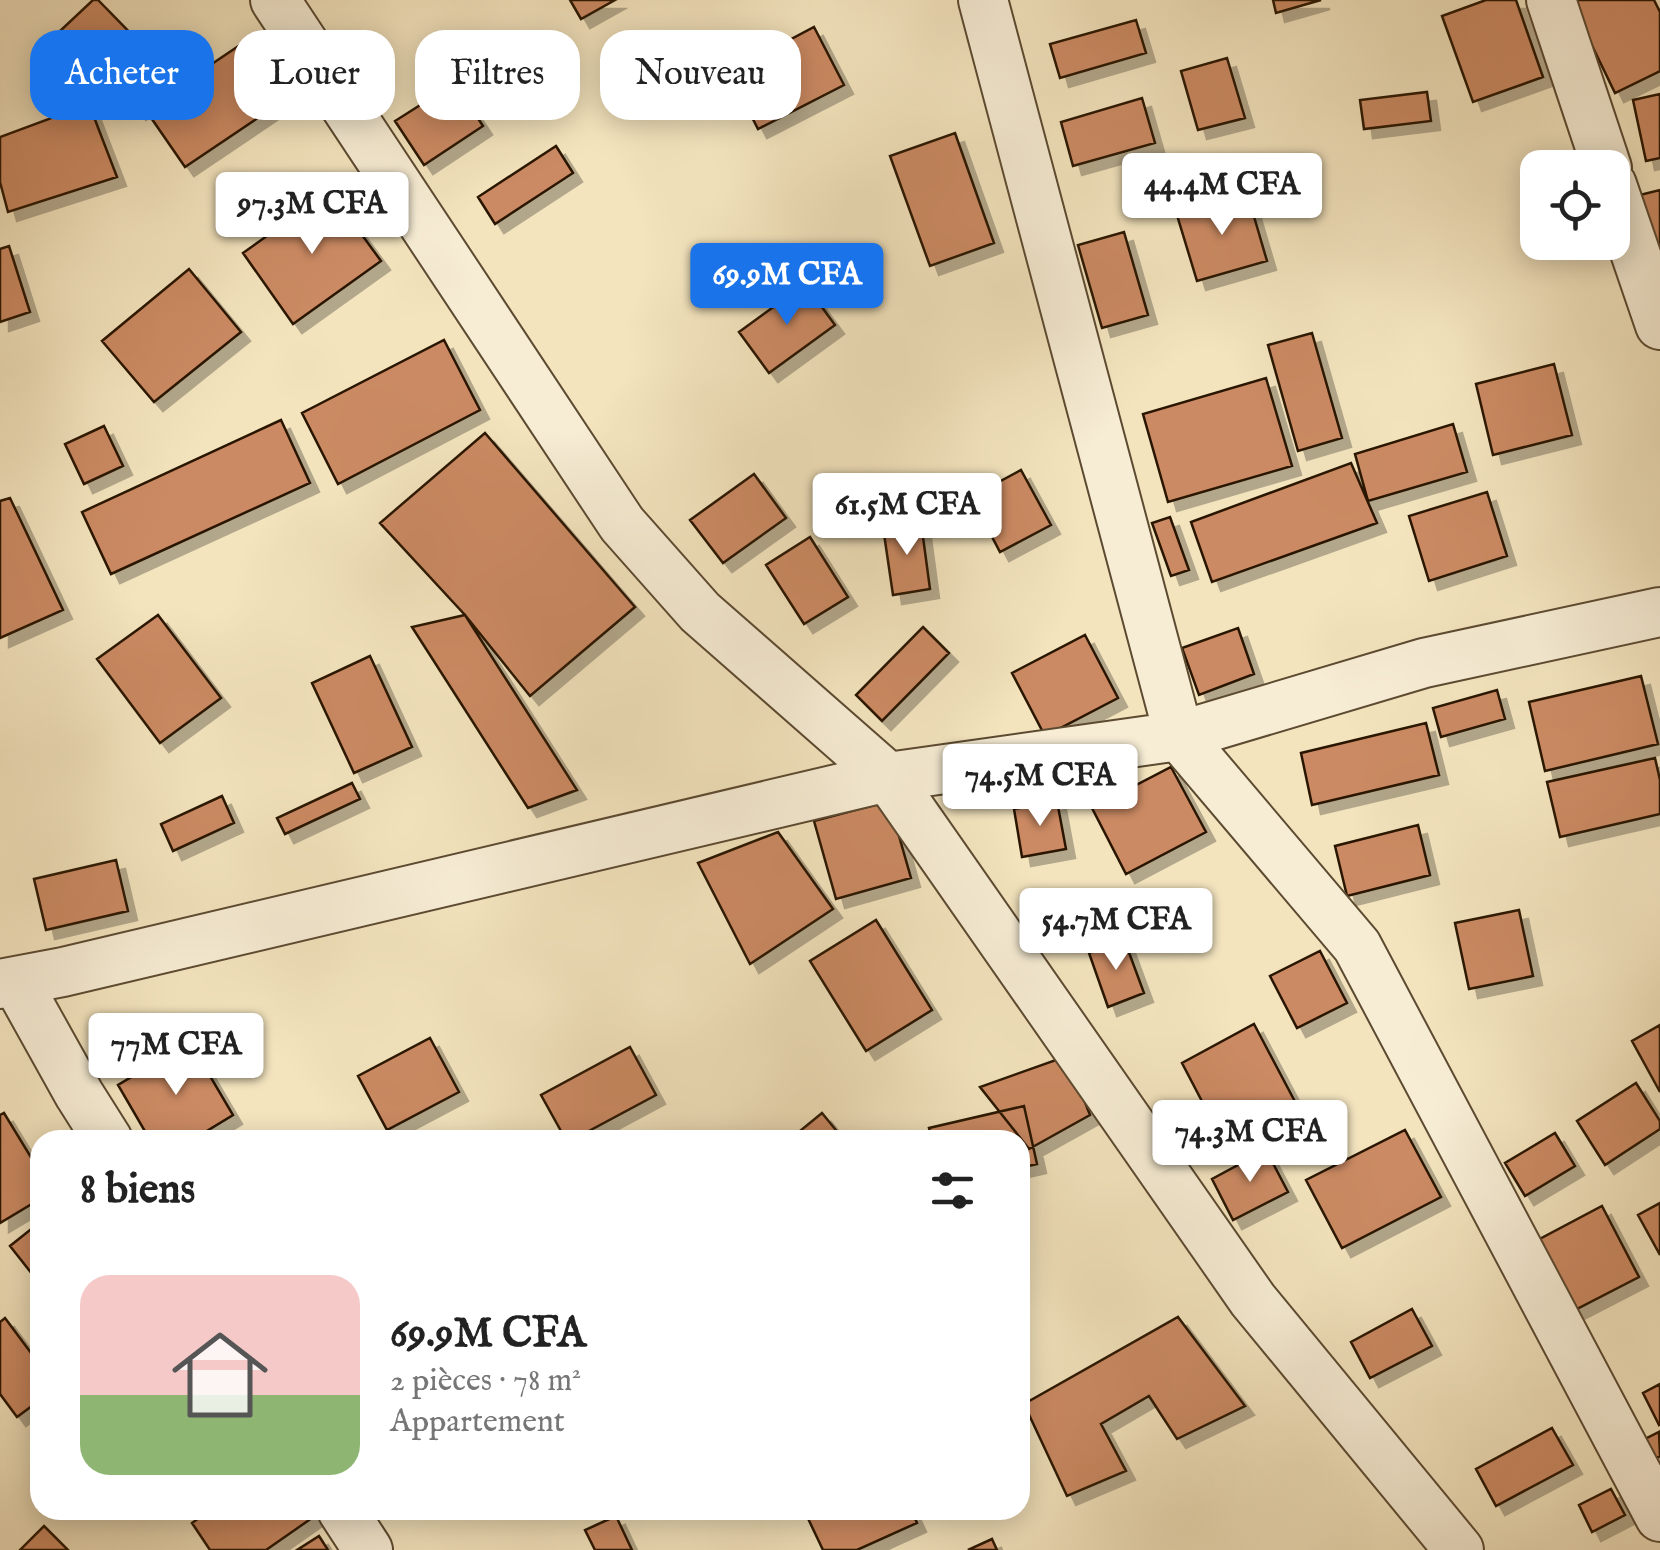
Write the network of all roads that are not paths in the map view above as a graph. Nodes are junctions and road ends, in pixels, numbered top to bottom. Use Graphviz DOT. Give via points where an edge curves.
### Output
graph roads {
  1 [pos="275,0"];
  2 [pos="983,0"];
  3 [pos="1551,0"];
  4 [pos="1601,150"];
  5 [pos="1630,236"];
  6 [pos="1660,324"];
  7 [pos="1660,612"];
  8 [pos="1179,736"];
  9 [pos="888,777"];
  10 [pos="8,983"];
  11 [pos="102,1130"];
  12 [pos="1660,1516"];
  13 [pos="348,1520"];
  14 [pos="368,1550"];
  15 [pos="1459,1550"];
  1 -- 9 [label="street" via="622,524 700,612"];
  2 -- 8 [label="street"];
  3 -- 4 [label="street"];
  5 -- 6 [label="street"];
  7 -- 8 [label="street" via="1424,663"];
  8 -- 9 [label="street"];
  8 -- 12 [label="street" via="1357,946"];
  9 -- 10 [label="street"];
  9 -- 15 [label="street" via="1253,1300"];
  10 -- 11 [label="street"];
  13 -- 14 [label="street"];
}
